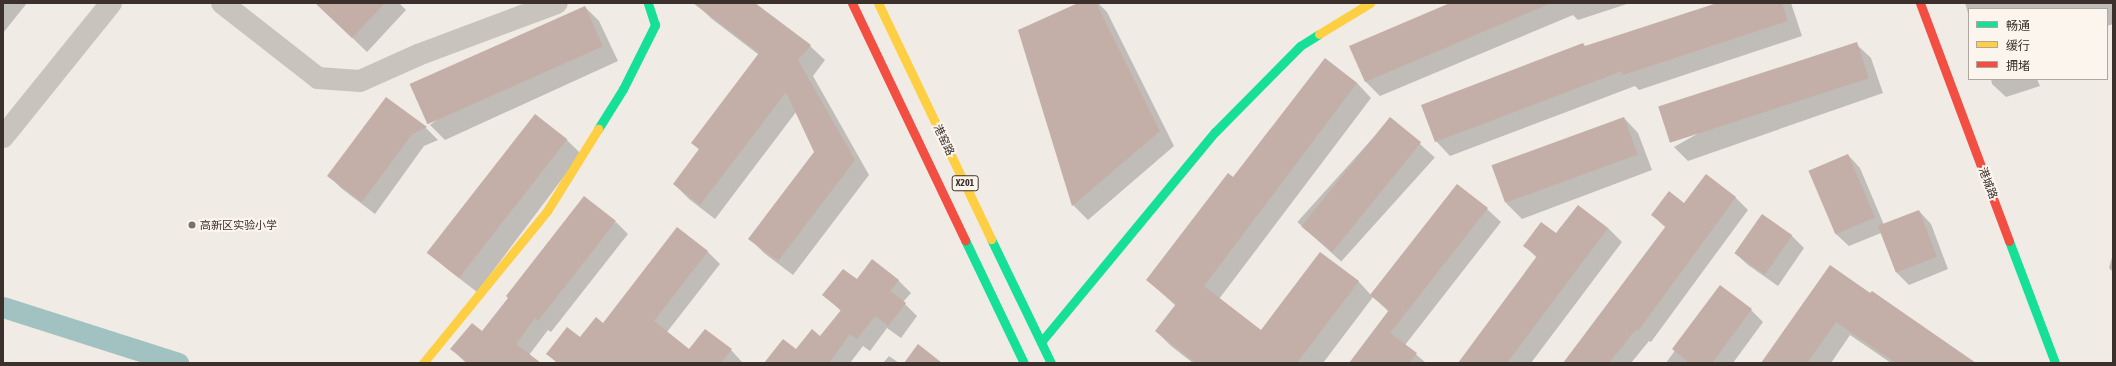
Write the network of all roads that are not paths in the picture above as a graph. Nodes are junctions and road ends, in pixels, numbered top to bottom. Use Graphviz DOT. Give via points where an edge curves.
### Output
graph roads {
  1 [pos="111,3"];
  2 [pos="222,3"];
  3 [pos="556,3"];
  4 [pos="648,3"];
  5 [pos="852,3"];
  6 [pos="878,3"];
  7 [pos="1370,3"];
  8 [pos="1920,3"];
  9 [pos="3,136"];
  10 [pos="1041,342"];
  11 [pos="423,363"];
  12 [pos="1024,363"];
  13 [pos="1051,363"];
  14 [pos="2055,363"];
  1 -- 9 [label="street"];
  2 -- 3 [label="street" via="318,78 360,81 418,55"];
  4 -- 11 [label="street" via="654,25 623,89 598,130 547,211"];
  5 -- 12 [label="street, X201"];
  6 -- 10 [label="street, 港窑路 / X201"];
  7 -- 10 [label="street" via="1300,46 1215,132"];
  8 -- 14 [label="street, 港城路"];
  10 -- 13 [label="street, 港窑路 / X201"];
}
